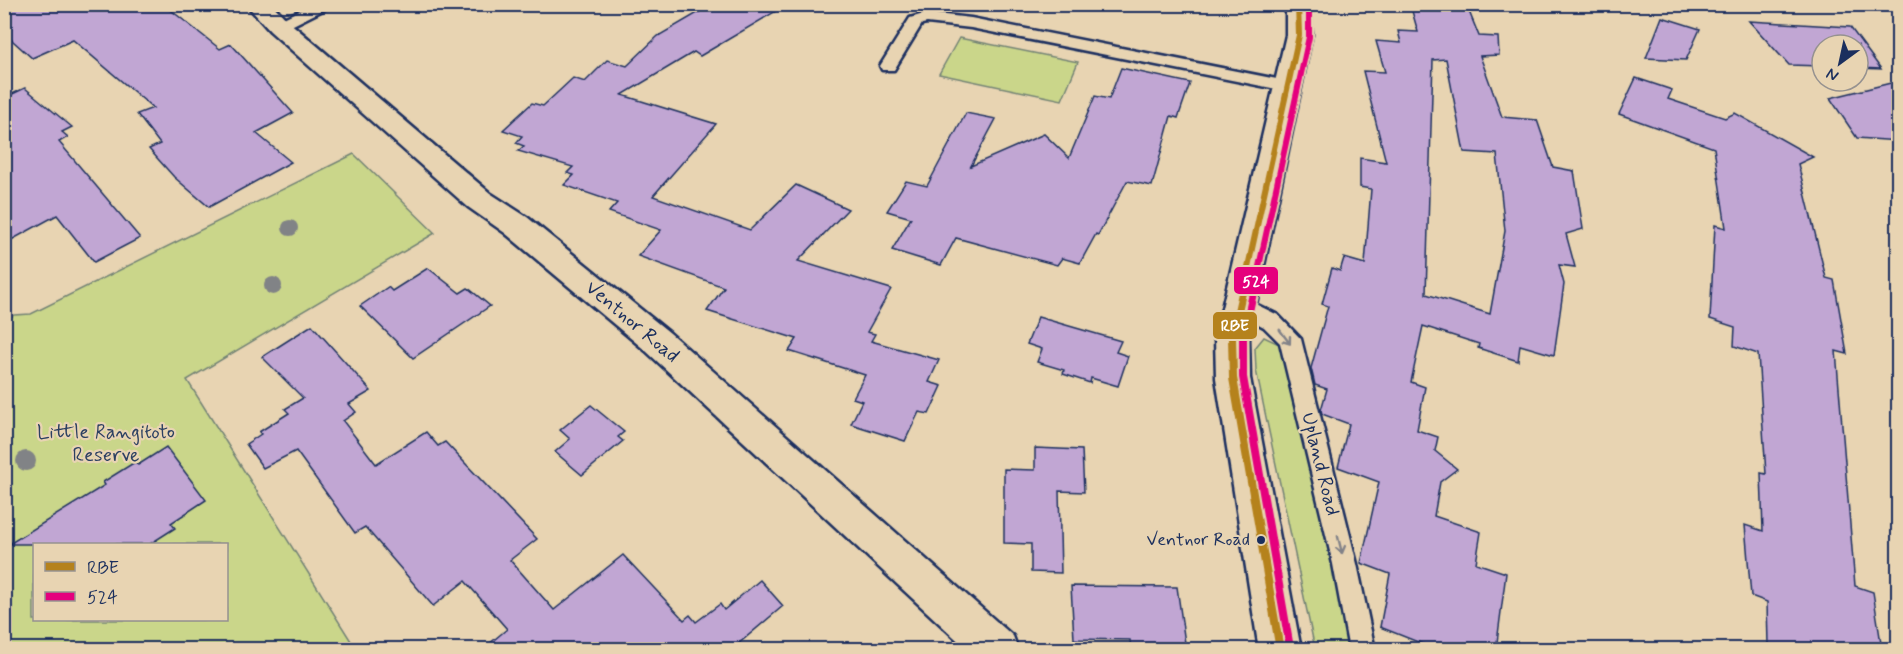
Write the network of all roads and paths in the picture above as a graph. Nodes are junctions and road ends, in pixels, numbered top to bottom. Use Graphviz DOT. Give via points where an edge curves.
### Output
graph roads {
  1 [pos="327,4"];
  2 [pos="1299,4"];
  3 [pos="268,15"];
  4 [pos="888,66"];
  5 [pos="1287,86"];
  6 [pos="1239,304"];
  7 [pos="998,650"];
  8 [pos="1280,650"];
  9 [pos="1362,650"];
  1 -- 3 [label="lane"];
  2 -- 5 [label="street" via="1299,35"];
  3 -- 7 [label="street, Ventnor Road" via="479,200 516,225 658,342"];
  4 -- 5 [label="lane" via="916,21 927,18 971,23"];
  5 -- 6 [label="street"];
  6 -- 8 [label="street" via="1232,338 1233,378"];
  6 -- 9 [label="lane, Upland Road, one-way" via="1271,321 1290,339"];
}
